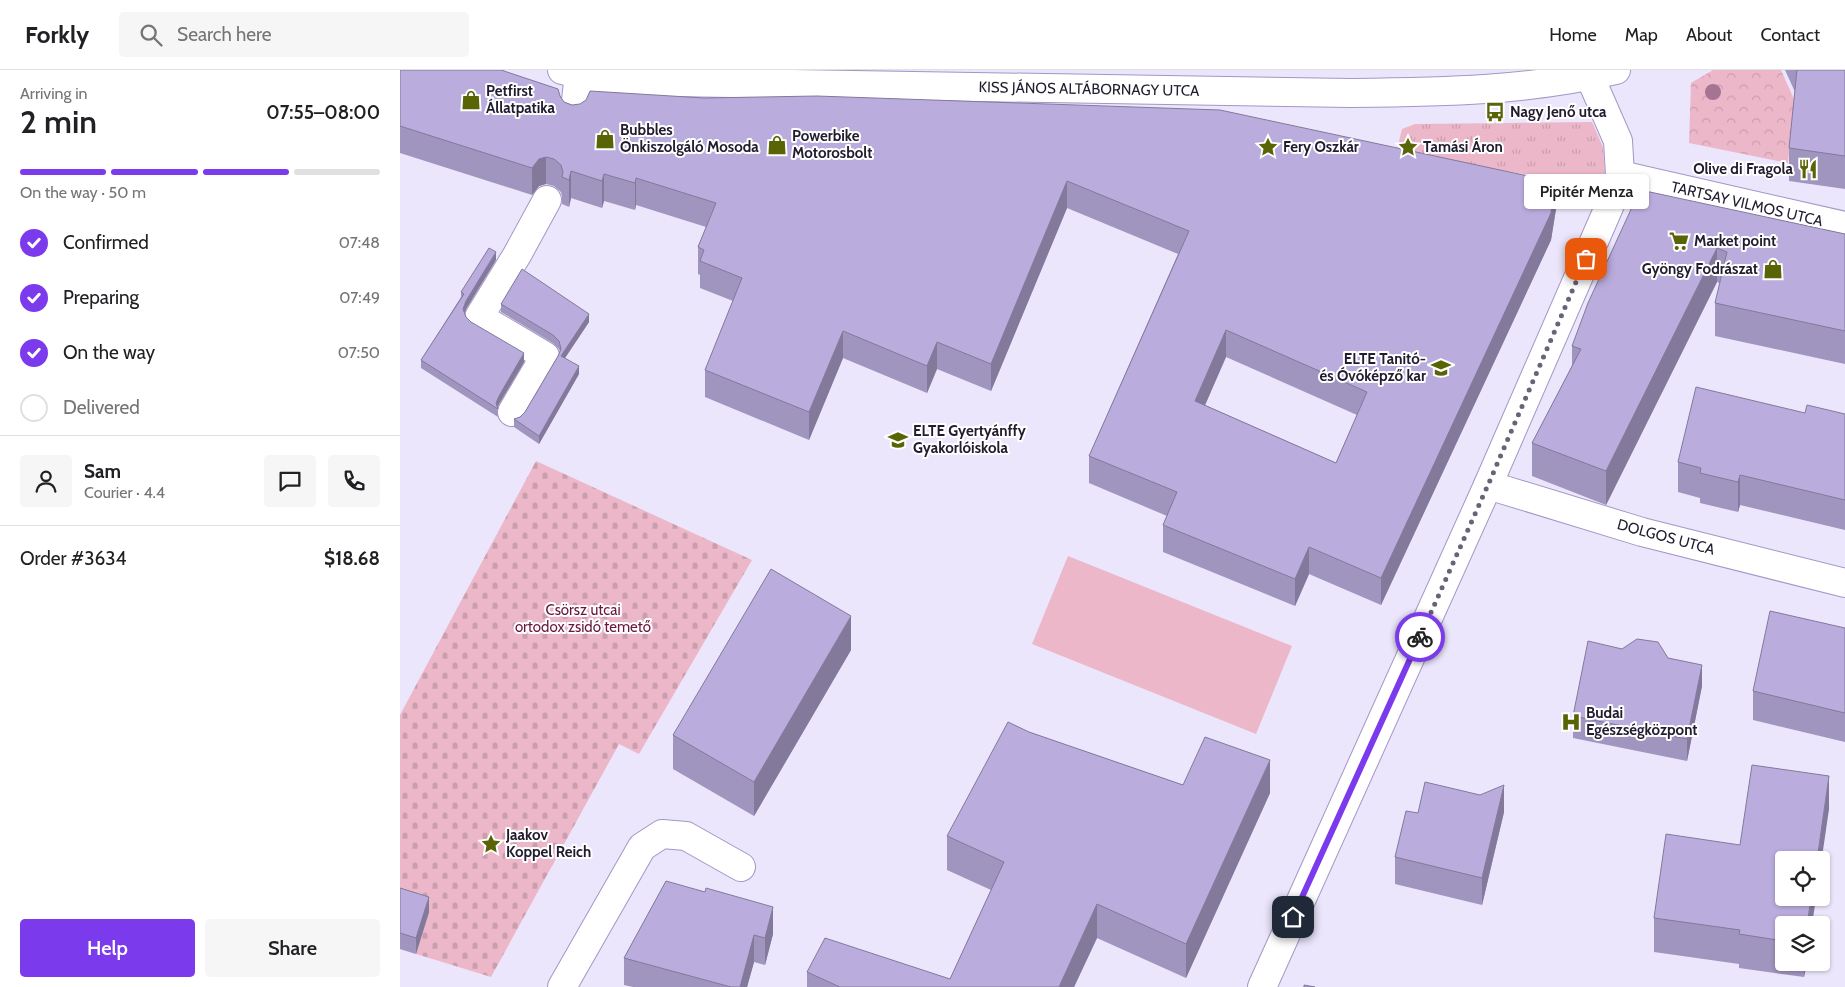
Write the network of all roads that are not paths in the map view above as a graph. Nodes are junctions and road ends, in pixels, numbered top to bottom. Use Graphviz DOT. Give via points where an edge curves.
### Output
graph roads {
  1 [pos="1616,70"];
  2 [pos="570,72"];
  3 [pos="1590,77"];
  4 [pos="574,117"];
  5 [pos="1620,175"];
  6 [pos="547,200"];
  7 [pos="1845,226"];
  8 [pos="512,412"];
  9 [pos="1488,485"];
  10 [pos="1845,583"];
  11 [pos="741,867"];
  12 [pos="562,987"];
  13 [pos="1262,987"];
  1 -- 3 [label="street, KISS JÁNOS ALTÁBORNAGY UTCA"];
  2 -- 3 [label="street, KISS JÁNOS ALTÁBORNAGY UTCA" via="607,81 1351,93 1526,86"];
  2 -- 4 [label="street"];
  3 -- 5 [label="street" via="1618,141"];
  5 -- 7 [label="street, TARTSAY VILMOS UTCA"];
  5 -- 9 [label="street"];
  6 -- 8 [label="street" via="479,317 545,356"];
  9 -- 10 [label="street, DOLGOS UTCA" via="1642,532"];
  9 -- 13 [label="street"];
  11 -- 12 [label="street" via="686,836 662,834 642,847"];
}
